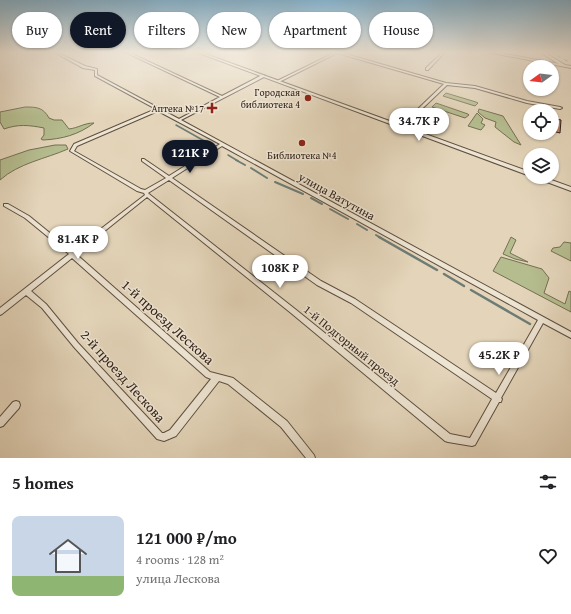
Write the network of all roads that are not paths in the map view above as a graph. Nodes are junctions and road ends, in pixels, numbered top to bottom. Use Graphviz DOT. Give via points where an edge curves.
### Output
graph roads {
  1 [pos="96,73"];
  2 [pos="172,73"];
  3 [pos="256,73"];
  4 [pos="294,73"];
  5 [pos="410,73"];
  6 [pos="263,76"];
  7 [pos="278,81"];
  8 [pos="446,84"];
  9 [pos="222,97"];
  10 [pos="560,108"];
  11 [pos="159,109"];
  12 [pos="179,120"];
  13 [pos="401,127"];
  14 [pos="223,144"];
  15 [pos="143,160"];
  16 [pos="523,171"];
  17 [pos="169,177"];
  18 [pos="557,184"];
  19 [pos="571,189"];
  20 [pos="147,193"];
  21 [pos="6,204"];
  22 [pos="72,254"];
  23 [pos="26,291"];
  24 [pos="0,312"];
  25 [pos="542,319"];
  26 [pos="571,335"];
  27 [pos="216,378"];
  28 [pos="498,399"];
  29 [pos="16,405"];
  30 [pos="0,423"];
  31 [pos="311,458"];
  1 -- 11 [label="street, улица Ватутина"];
  2 -- 9 [label="street"];
  3 -- 6 [label="street"];
  4 -- 7 [label="street"];
  5 -- 8 [label="street"];
  6 -- 7 [label="street"];
  6 -- 9 [label="street"];
  7 -- 13 [label="street"];
  8 -- 10 [label="street" via="475,87 527,102"];
  8 -- 13 [label="street"];
  9 -- 12 [label="street"];
  11 -- 12 [label="street, улица Ватутина"];
  11 -- 20 [label="street, 1-й Подгорный проезд" via="71,149 73,153"];
  12 -- 14 [label="street, улица Ватутина"];
  13 -- 16 [label="street"];
  14 -- 17 [label="street"];
  14 -- 25 [label="street, улица Ватутина"];
  15 -- 17 [label="street"];
  17 -- 20 [label="street"];
  17 -- 28 [label="street" via="320,283 353,301"];
  18 -- 19 [label="street"];
  20 -- 22 [label="street"];
  20 -- 28 [label="street, 1-й Подгорный проезд" via="448,438 472,442"];
  21 -- 22 [label="street, 1-й проезд Лескова"];
  22 -- 23 [label="street"];
  22 -- 27 [label="street, 1-й проезд Лескова" via="202,370"];
  23 -- 24 [label="street"];
  23 -- 27 [label="street, 2-й проезд Лескова" via="44,306 76,346 160,436 173,433"];
  25 -- 26 [label="street, улица Ватутина"];
  25 -- 28 [label="street"];
  27 -- 31 [label="street, 1-й проезд Лескова" via="230,381 284,424"];
  29 -- 30 [label="street"];
}
